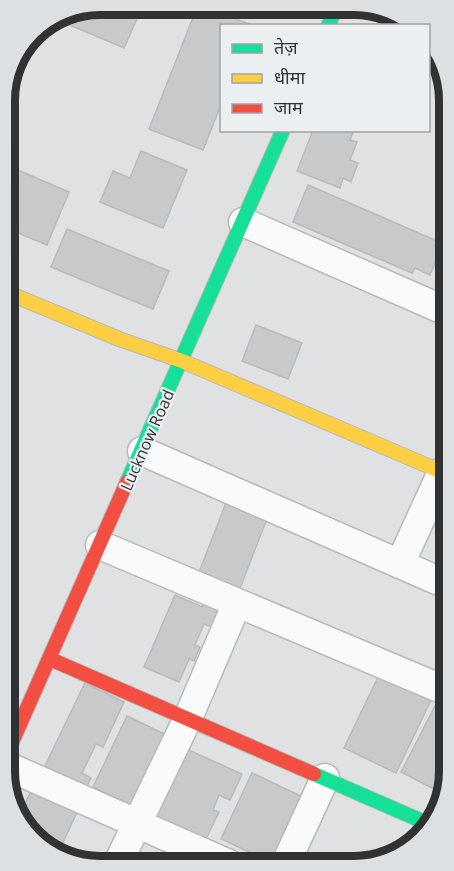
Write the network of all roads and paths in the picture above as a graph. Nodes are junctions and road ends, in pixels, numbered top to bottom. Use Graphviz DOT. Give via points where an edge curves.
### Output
graph roads {
  1 [pos="282,132"];
  2 [pos="243,222"];
  3 [pos="15,296"];
  4 [pos="439,308"];
  5 [pos="182,361"];
  6 [pos="142,451"];
  7 [pos="439,470"];
  8 [pos="439,485"];
  9 [pos="100,545"];
  10 [pos="400,564"];
  11 [pos="439,581"];
  12 [pos="237,603"];
  13 [pos="50,659"];
  14 [pos="439,688"];
  15 [pos="188,718"];
  16 [pos="15,736"];
  17 [pos="15,770"];
  18 [pos="325,778"];
  19 [pos="422,821"];
  20 [pos="136,823"];
  21 [pos="121,856"];
  22 [pos="211,856"];
  23 [pos="289,856"];
  1 -- 2 [label="street, Lucknow Road"];
  2 -- 4 [label="street"];
  2 -- 5 [label="street, Lucknow Road"];
  3 -- 5 [label="street"];
  5 -- 6 [label="street, Lucknow Road"];
  5 -- 7 [label="street"];
  6 -- 9 [label="street, Lucknow Road"];
  6 -- 10 [label="street"];
  8 -- 10 [label="street"];
  9 -- 12 [label="street"];
  9 -- 13 [label="street, Lucknow Road"];
  10 -- 11 [label="street"];
  12 -- 14 [label="street"];
  12 -- 15 [label="street"];
  13 -- 15 [label="street"];
  13 -- 16 [label="street, Lucknow Road"];
  15 -- 18 [label="street"];
  15 -- 20 [label="street"];
  17 -- 20 [label="street"];
  18 -- 19 [label="street"];
  18 -- 23 [label="street"];
  20 -- 21 [label="street"];
  20 -- 22 [label="street"];
}
